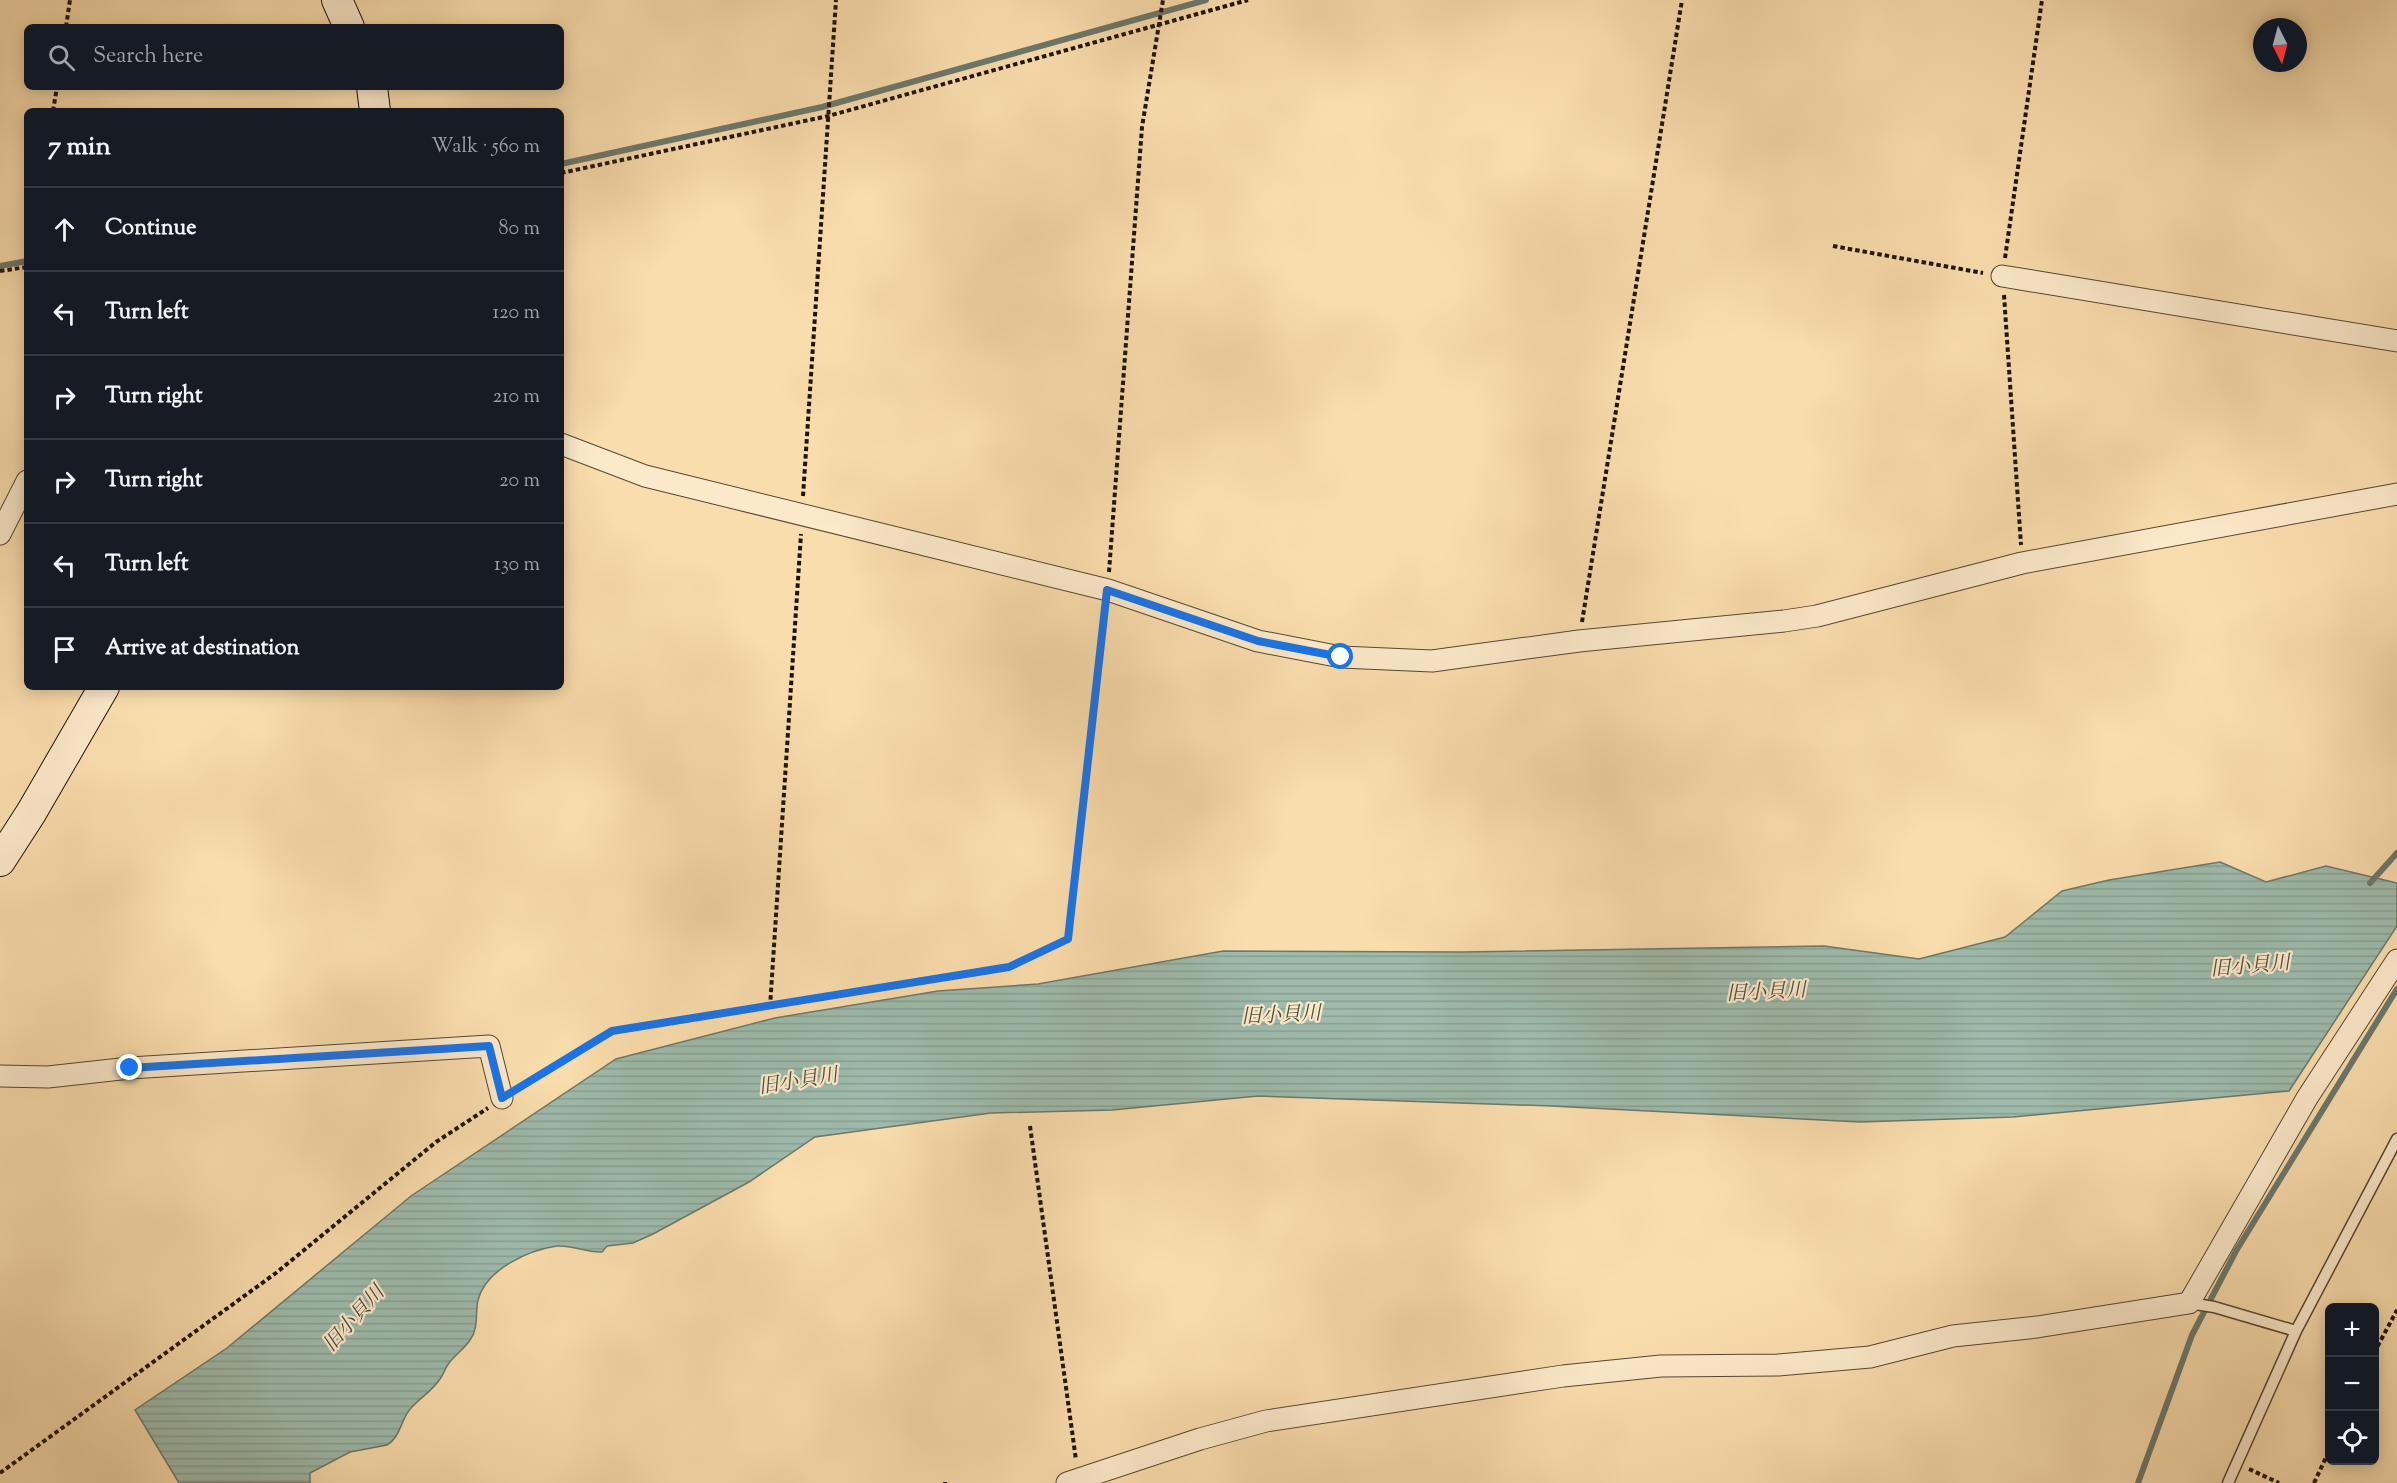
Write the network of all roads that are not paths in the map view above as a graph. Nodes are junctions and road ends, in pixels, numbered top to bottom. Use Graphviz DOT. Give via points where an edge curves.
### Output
graph roads {
  1 [pos="336,0"];
  2 [pos="348,24"];
  3 [pos="372,90"];
  4 [pos="375,108"];
  5 [pos="2002,276"];
  6 [pos="2397,341"];
  7 [pos="564,445"];
  8 [pos="24,487"];
  9 [pos="2397,494"];
  10 [pos="0,534"];
  11 [pos="102,690"];
  12 [pos="0,861"];
  13 [pos="2397,960"];
  14 [pos="0,1076"];
  15 [pos="502,1098"];
  16 [pos="2397,1139"];
  17 [pos="2189,1303"];
  18 [pos="2296,1331"];
  19 [pos="1073,1481"];
  20 [pos="2228,1483"];
  1 -- 2 [label="street"];
  3 -- 4 [label="street"];
  5 -- 6 [label="street"];
  7 -- 9 [label="street" via="645,476 1107,590 1258,641 1341,657 1432,660 1817,616 2022,563"];
  8 -- 10 [label="street"];
  11 -- 12 [label="street"];
  13 -- 17 [label="street" via="2307,1098"];
  14 -- 15 [label="street" via="48,1077 130,1068 489,1046"];
  16 -- 18 [label="lane"];
  17 -- 18 [label="lane"];
  17 -- 19 [label="street" via="1953,1336 1870,1357 1778,1365 1661,1366 1563,1376 1277,1419 1200,1439"];
  18 -- 20 [label="lane"];
}
